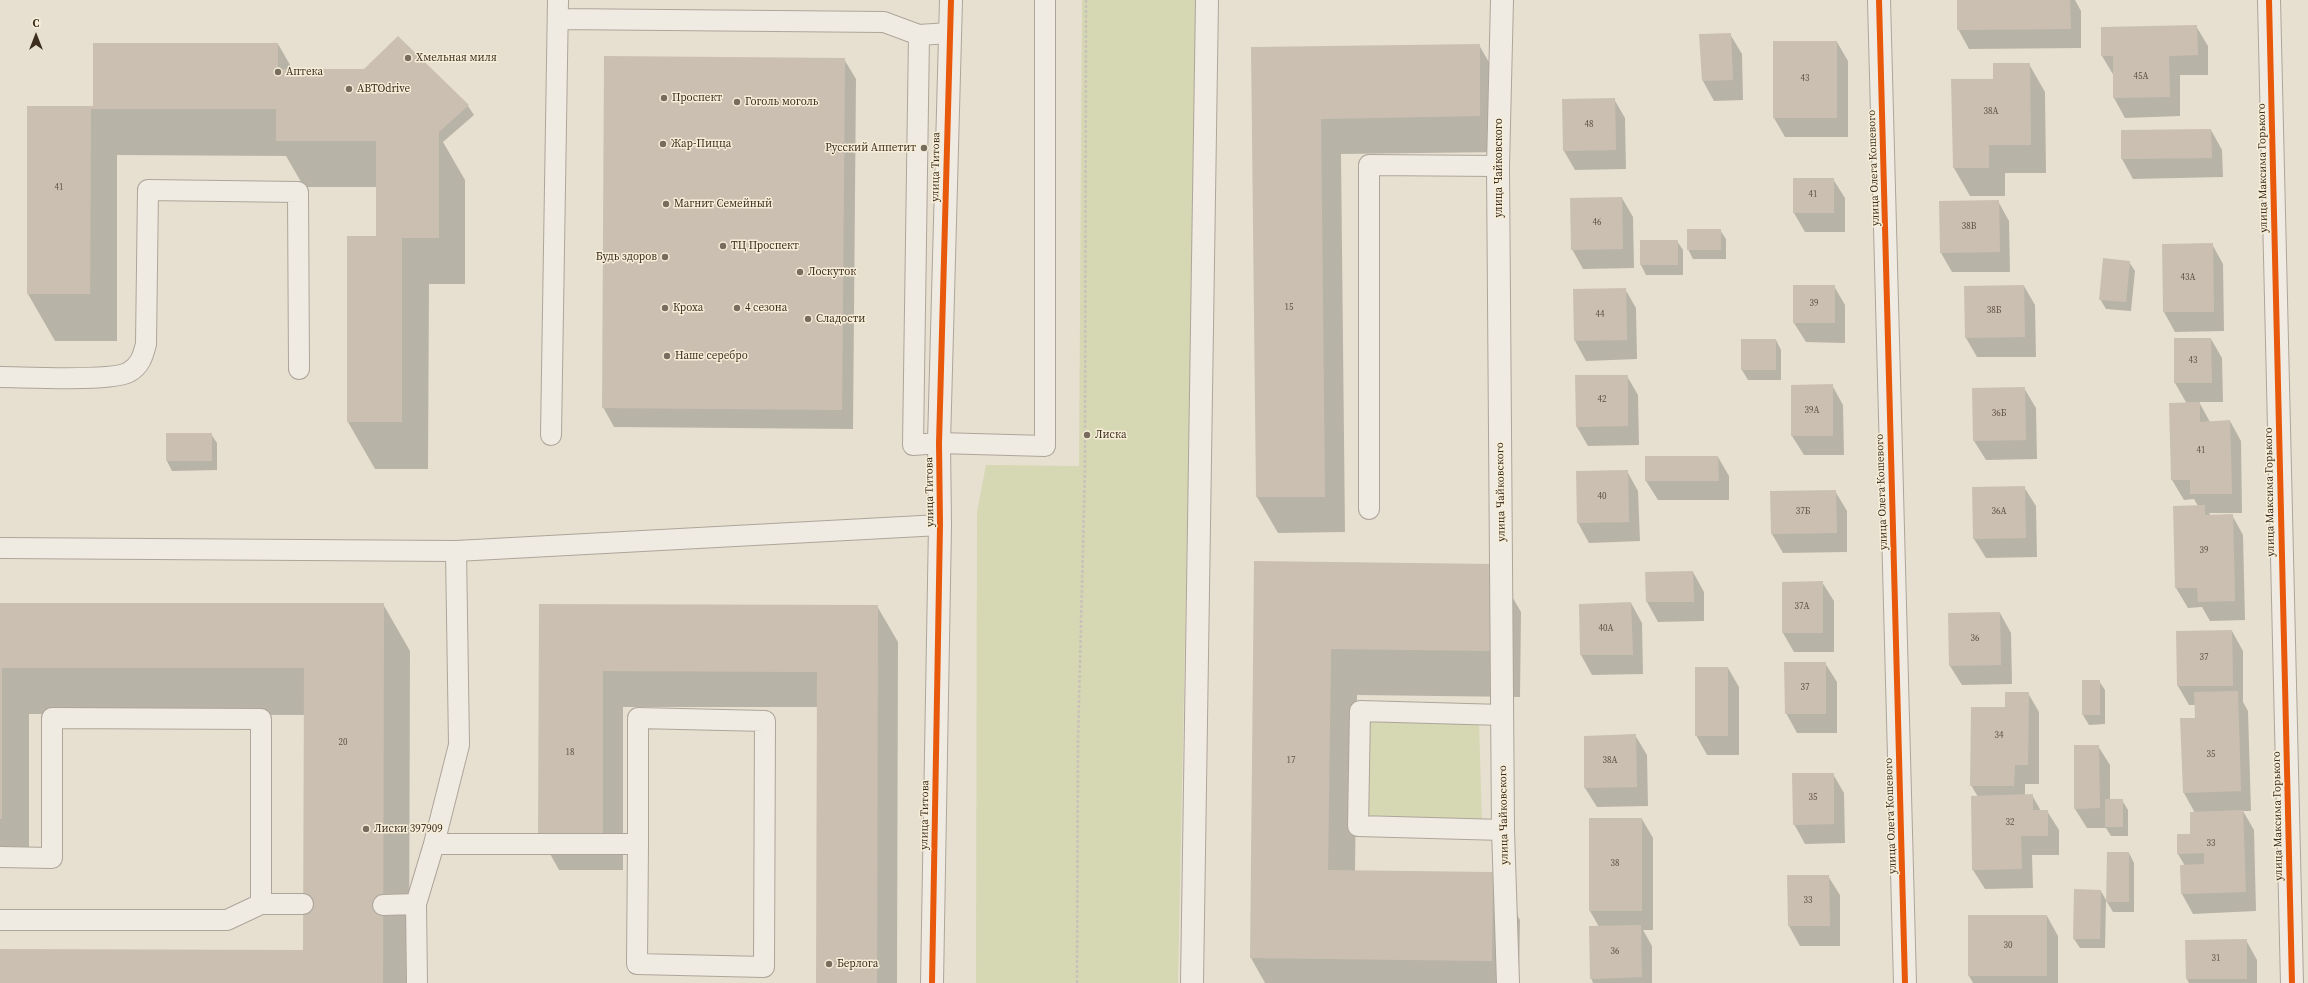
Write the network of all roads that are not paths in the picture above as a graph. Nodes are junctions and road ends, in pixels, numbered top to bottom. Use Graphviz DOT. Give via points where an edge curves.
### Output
graph roads {
  1 [pos="951,0"];
  2 [pos="1045,0"];
  3 [pos="1207,0"];
  4 [pos="1502,0"];
  5 [pos="1879,0"];
  6 [pos="2269,0"];
  7 [pos="558,9"];
  8 [pos="949,33"];
  9 [pos="919,35"];
  10 [pos="1498,166"];
  11 [pos="299,369"];
  12 [pos="0,377"];
  13 [pos="551,435"];
  14 [pos="939,443"];
  15 [pos="1369,509"];
  16 [pos="940,524"];
  17 [pos="0,548"];
  18 [pos="456,551"];
  19 [pos="1503,715"];
  20 [pos="1503,830"];
  21 [pos="434,844"];
  22 [pos="638,844"];
  23 [pos="0,857"];
  24 [pos="261,904"];
  25 [pos="303,904"];
  26 [pos="416,904"];
  27 [pos="383,905"];
  28 [pos="0,920"];
  29 [pos="417,983"];
  30 [pos="932,983"];
  31 [pos="1192,983"];
  32 [pos="1508,983"];
  33 [pos="1905,983"];
  34 [pos="2292,983"];
  1 -- 8 [label="street, улица Титова"];
  2 -- 14 [label="lane" via="1045,446"];
  3 -- 31 [label="street"];
  4 -- 10 [label="street, улица Чайковского"];
  5 -- 33 [label="street, улица Олега Кошевого"];
  6 -- 34 [label="street, улица Максима Горького"];
  7 -- 9 [label="lane" via="884,22"];
  7 -- 13 [label="lane"];
  8 -- 9 [label="lane"];
  8 -- 14 [label="street, улица Титова"];
  9 -- 14 [label="lane" via="912,445"];
  10 -- 15 [label="lane" via="1369,165"];
  10 -- 19 [label="street, улица Чайковского"];
  11 -- 12 [label="lane" via="298,192 148,190 146,344 142,361 129,373 105,377"];
  14 -- 16 [label="street, улица Титова"];
  16 -- 18 [label="lane"];
  16 -- 30 [label="street, улица Титова"];
  17 -- 18 [label="lane"];
  18 -- 21 [label="lane" via="459,745"];
  19 -- 20 [label="street, улица Чайковского"];
  19 -- 20 [label="lane" via="1360,711 1358,826"];
  20 -- 32 [label="street, улица Чайковского"];
  21 -- 22 [label="lane"];
  21 -- 26 [label="lane"];
  22 -- 22 [label="lane" via="636,964 764,967 765,721 638,718"];
  23 -- 24 [label="lane" via="52,858 52,718 261,719"];
  24 -- 25 [label="lane"];
  24 -- 28 [label="lane" via="227,920"];
  26 -- 27 [label="lane"];
  26 -- 29 [label="lane"];
}
